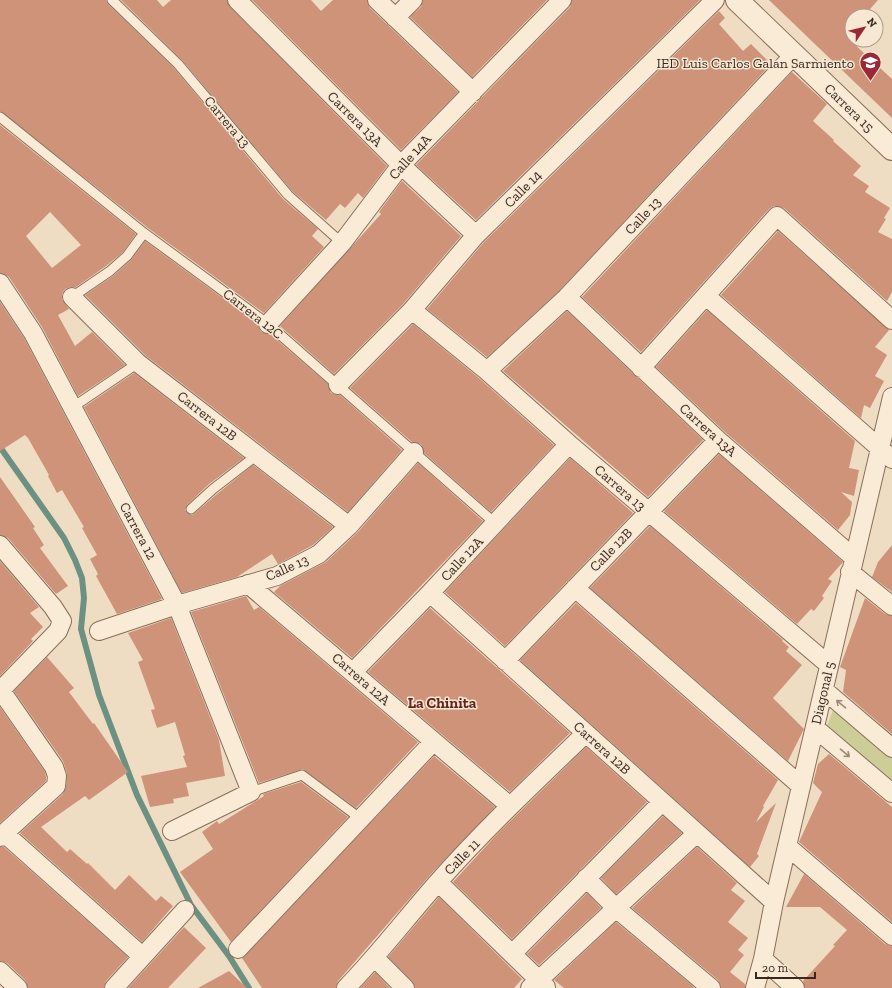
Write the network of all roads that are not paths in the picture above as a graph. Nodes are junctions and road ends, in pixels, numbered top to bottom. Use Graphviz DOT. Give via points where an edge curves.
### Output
graph roads {
  1 [pos="112,0"];
  2 [pos="237,0"];
  3 [pos="377,0"];
  4 [pos="413,0"];
  5 [pos="562,0"];
  6 [pos="715,0"];
  7 [pos="738,0"];
  8 [pos="395,18"];
  9 [pos="794,55"];
  10 [pos="473,92"];
  11 [pos="0,117"];
  12 [pos="892,149"];
  13 [pos="401,165"];
  14 [pos="144,233"];
  15 [pos="476,235"];
  16 [pos="342,243"];
  17 [pos="0,283"];
  18 [pos="706,296"];
  19 [pos="72,297"];
  20 [pos="567,297"];
  21 [pos="412,310"];
  22 [pos="892,320"];
  23 [pos="268,324"];
  24 [pos="138,362"];
  25 [pos="641,368"];
  26 [pos="487,371"];
  27 [pos="338,385"];
  28 [pos="892,398"];
  29 [pos="73,407"];
  30 [pos="718,440"];
  31 [pos="569,444"];
  32 [pos="414,452"];
  33 [pos="886,454"];
  34 [pos="257,455"];
  35 [pos="191,509"];
  36 [pos="648,512"];
  37 [pos="496,524"];
  38 [pos="349,526"];
  39 [pos="0,545"];
  40 [pos="852,564"];
  41 [pos="248,584"];
  42 [pos="575,588"];
  43 [pos="430,593"];
  44 [pos="177,605"];
  45 [pos="892,606"];
  46 [pos="99,631"];
  47 [pos="505,661"];
  48 [pos="830,665"];
  49 [pos="353,672"];
  50 [pos="0,690"];
  51 [pos="824,690"];
  52 [pos="815,728"];
  53 [pos="586,733"];
  54 [pos="433,742"];
  55 [pos="892,748"];
  56 [pos="801,786"];
  57 [pos="251,792"];
  58 [pos="892,793"];
  59 [pos="662,802"];
  60 [pos="510,806"];
  61 [pos="361,819"];
  62 [pos="172,831"];
  63 [pos="697,833"];
  64 [pos="2,835"];
  65 [pos="787,846"];
  66 [pos="586,878"];
  67 [pos="438,882"];
  68 [pos="774,902"];
  69 [pos="617,909"];
  70 [pos="185,910"];
  71 [pos="892,936"];
  72 [pos="238,949"];
  73 [pos="512,954"];
  74 [pos="142,956"];
  75 [pos="375,958"];
  76 [pos="763,959"];
  77 [pos="0,972"];
  78 [pos="539,985"];
  79 [pos="18,988"];
  80 [pos="114,988"];
  81 [pos="346,988"];
  82 [pos="405,988"];
  83 [pos="711,988"];
  84 [pos="755,988"];
  85 [pos="795,988"];
  1 -- 16 [label="lane, Carrera 13" via="178,64 288,195"];
  2 -- 13 [label="street, Carrera 13A"];
  3 -- 8 [label="street"];
  4 -- 8 [label="street"];
  5 -- 10 [label="street, Calle 14A"];
  6 -- 15 [label="street, Calle 14"];
  7 -- 9 [label="street, Carrera 15"];
  8 -- 10 [label="street"];
  9 -- 12 [label="street, Carrera 15"];
  9 -- 20 [label="street, Calle 13"];
  10 -- 13 [label="street, Calle 14A"];
  11 -- 14 [label="lane, Carrera 12C"];
  13 -- 15 [label="street, Carrera 13A"];
  13 -- 16 [label="street, Calle 14A"];
  14 -- 19 [label="lane" via="116,266"];
  14 -- 23 [label="lane, Carrera 12C"];
  15 -- 21 [label="street, Calle 14"];
  16 -- 23 [label="street, Calle 14A"];
  17 -- 29 [label="street, Carrera 12" via="33,333"];
  18 -- 22 [label="street" via="777,216"];
  18 -- 25 [label="street"];
  18 -- 33 [label="street"];
  19 -- 24 [label="street, Carrera 12B"];
  20 -- 25 [label="street, Carrera 13A"];
  20 -- 26 [label="street, Calle 13"];
  21 -- 26 [label="street, Carrera 13"];
  21 -- 27 [label="street, Calle 14"];
  23 -- 27 [label="lane, Carrera 12C"];
  24 -- 29 [label="lane"];
  24 -- 34 [label="street, Carrera 12B"];
  25 -- 30 [label="street, Carrera 13A"];
  26 -- 31 [label="street, Carrera 13"];
  27 -- 32 [label="lane, Carrera 12C"];
  28 -- 33 [label="street, Diagonal 5"];
  29 -- 44 [label="street, Carrera 12"];
  30 -- 36 [label="street, Calle 12B"];
  30 -- 40 [label="street, Carrera 13A"];
  31 -- 36 [label="street, Carrera 13"];
  31 -- 37 [label="street, Calle 12A"];
  32 -- 37 [label="lane, Carrera 12C"];
  32 -- 38 [label="street, Calle 13"];
  33 -- 40 [label="street, Diagonal 5"];
  34 -- 35 [label="lane"];
  34 -- 38 [label="street, Carrera 12B"];
  36 -- 42 [label="street, Calle 12B"];
  36 -- 48 [label="street, Carrera 13"];
  37 -- 43 [label="street, Calle 12A"];
  38 -- 41 [label="street, Calle 13" via="319,554 277,576"];
  39 -- 50 [label="street" via="62,621 58,631"];
  40 -- 45 [label="street, Carrera 13A"];
  40 -- 48 [label="street, Diagonal 5"];
  41 -- 44 [label="street, Calle 13"];
  41 -- 49 [label="street, Carrera 12A"];
  42 -- 47 [label="street, Calle 12B"];
  42 -- 56 [label="street"];
  43 -- 47 [label="street, Carrera 12B"];
  43 -- 49 [label="street, Calle 12A"];
  44 -- 46 [label="street, Calle 13"];
  44 -- 57 [label="street, Carrera 12"];
  47 -- 53 [label="street, Carrera 12B"];
  48 -- 51 [label="street, Diagonal 5"];
  49 -- 54 [label="street, Carrera 12A"];
  50 -- 64 [label="street" via="58,776 56,786"];
  51 -- 52 [label="street, Diagonal 5"];
  55 -- 51 [label="street, one-way"];
  52 -- 56 [label="street, Diagonal 5"];
  52 -- 58 [label="street, one-way"];
  53 -- 59 [label="street, Carrera 12B"];
  53 -- 60 [label="street, Calle 11"];
  54 -- 60 [label="street, Carrera 12A"];
  54 -- 61 [label="street"];
  56 -- 65 [label="street, Diagonal 5"];
  57 -- 61 [label="lane" via="302,775"];
  57 -- 62 [label="street"];
  59 -- 63 [label="street, Carrera 12B"];
  59 -- 66 [label="street"];
  60 -- 67 [label="street, Calle 11"];
  61 -- 72 [label="street"];
  63 -- 68 [label="street, Carrera 12B"];
  63 -- 69 [label="street"];
  64 -- 74 [label="street"];
  65 -- 68 [label="street, Diagonal 5"];
  65 -- 71 [label="street"];
  66 -- 69 [label="street"];
  66 -- 73 [label="street"];
  67 -- 73 [label="street"];
  67 -- 75 [label="street, Calle 11"];
  68 -- 76 [label="street, Diagonal 5"];
  69 -- 78 [label="street"];
  69 -- 83 [label="street"];
  70 -- 74 [label="street"];
  73 -- 78 [label="street"];
  74 -- 80 [label="street"];
  75 -- 81 [label="street, Calle 11"];
  75 -- 82 [label="street"];
  76 -- 84 [label="street, Diagonal 5"];
  76 -- 85 [label="street"];
  77 -- 79 [label="street"];
}
